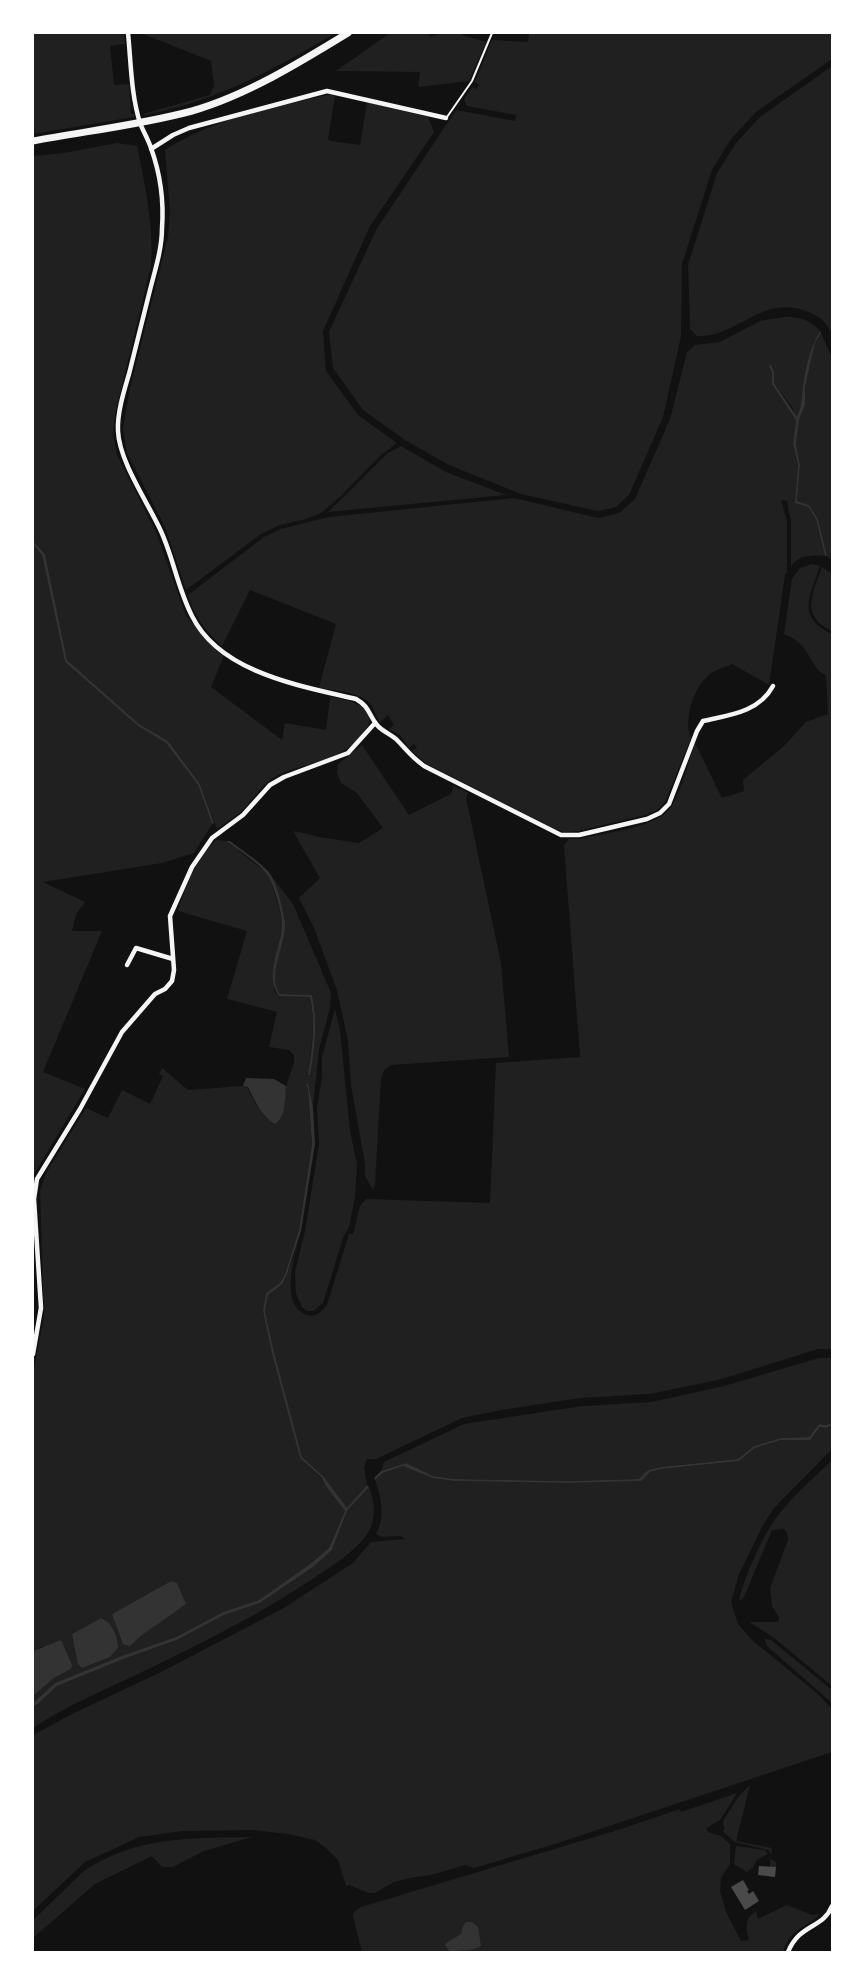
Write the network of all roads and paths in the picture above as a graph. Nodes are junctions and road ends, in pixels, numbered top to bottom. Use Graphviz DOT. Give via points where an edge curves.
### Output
graph roads {
  1 [pos="128,33"];
  2 [pos="348,33"];
  3 [pos="492,33"];
  4 [pos="446,118"];
  5 [pos="140,122"];
  6 [pos="33,141"];
  7 [pos="151,149"];
  8 [pos="773,686"];
  9 [pos="375,723"];
  10 [pos="173,959"];
  11 [pos="127,965"];
  12 [pos="33,1354"];
  13 [pos="832,1906"];
  14 [pos="788,1952"];
  1 -- 5 [label="street" via="132,88"];
  2 -- 5 [label="main road" via="274,76 230,96 193,110"];
  3 -- 4 [label="lane" via="472,81"];
  4 -- 7 [label="street" via="327,91 189,128"];
  5 -- 6 [label="main road"];
  5 -- 7 [label="street"];
  7 -- 9 [label="street" via="160,188 162,230 121,411 118,431 122,454 160,530 191,615 208,638 258,671 292,684 356,699 368,707"];
  8 -- 9 [label="street" via="755,706 703,721 669,804 660,813 579,835 552,832 424,766"];
  9 -- 10 [label="street" via="348,753 270,784 247,811 207,843 170,916"];
  10 -- 11 [label="street" via="135,948"];
  10 -- 12 [label="street" via="172,981 155,994 122,1032 37,1179 34,1199 41,1308"];
  13 -- 14 [label="street" via="828,1916 793,1940"];
}
